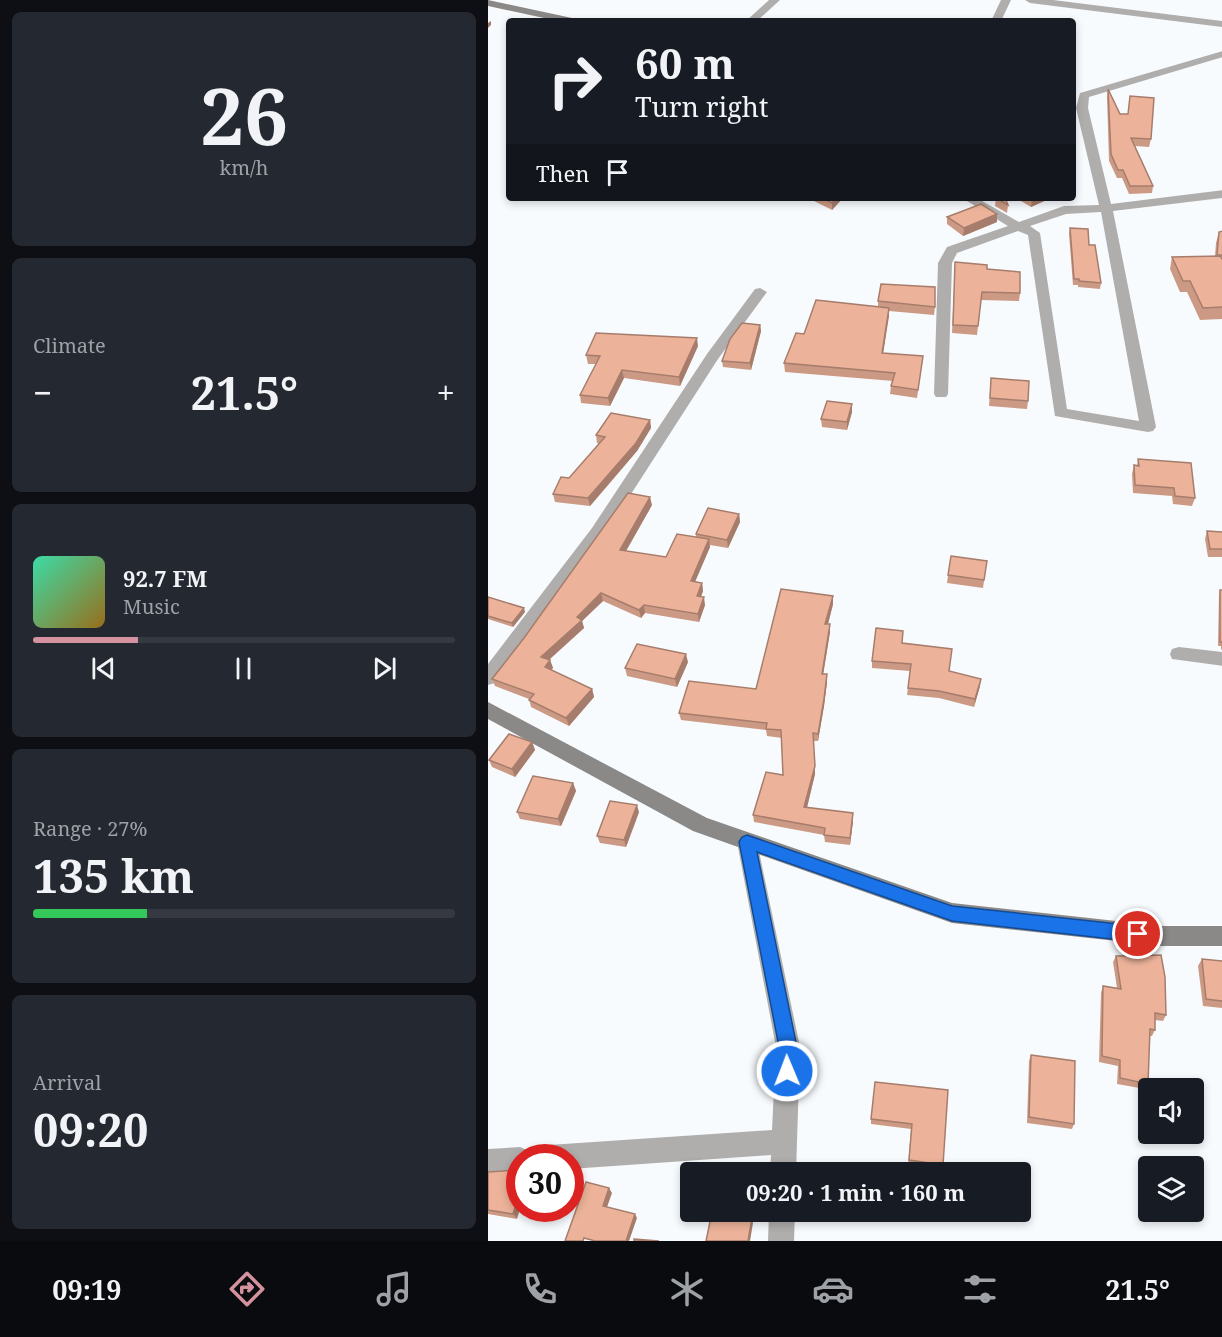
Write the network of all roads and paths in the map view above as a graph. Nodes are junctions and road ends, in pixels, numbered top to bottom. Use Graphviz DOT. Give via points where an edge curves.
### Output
graph roads {
  1 [pos="775,0"];
  2 [pos="1006,0"];
  3 [pos="1030,0"];
  4 [pos="488,3"];
  5 [pos="558,18"];
  6 [pos="754,18"];
  7 [pos="997,18"];
  8 [pos="1222,24"];
  9 [pos="1223,54"];
  10 [pos="1078,93"];
  11 [pos="1223,194"];
  12 [pos="973,201"];
  13 [pos="1106,208"];
  14 [pos="1020,224"];
  15 [pos="760,292"];
  16 [pos="941,394"];
  17 [pos="1179,654"];
  18 [pos="1223,660"];
  19 [pos="488,678"];
  20 [pos="488,710"];
  21 [pos="747,842"];
  22 [pos="1223,936"];
  23 [pos="784,1142"];
  24 [pos="584,1156"];
  25 [pos="506,1161"];
  26 [pos="488,1162"];
  27 [pos="783,1162"];
  28 [pos="782,1222"];
  29 [pos="781,1241"];
  1 -- 6 [label="street"];
  2 -- 7 [label="street"];
  3 -- 8 [label="street"];
  4 -- 5 [label="street"];
  9 -- 10 [label="street"];
  10 -- 13 [label="street"];
  11 -- 13 [label="street"];
  12 -- 14 [label="street"];
  13 -- 14 [label="street" via="1064,210"];
  13 -- 14 [label="street" via="1148,427 1060,413 1034,233"];
  14 -- 16 [label="street" via="952,250 945,263"];
  15 -- 19 [label="street" via="712,357 598,532"];
  17 -- 18 [label="street"];
  20 -- 21 [label="street" via="700,825"];
  21 -- 22 [label="street" via="952,913 1162,936"];
  21 -- 23 [label="street" via="788,1047"];
  23 -- 24 [label="street"];
  23 -- 27 [label="street"];
  25 -- 26 [label="street"];
  28 -- 29 [label="street"];
}
